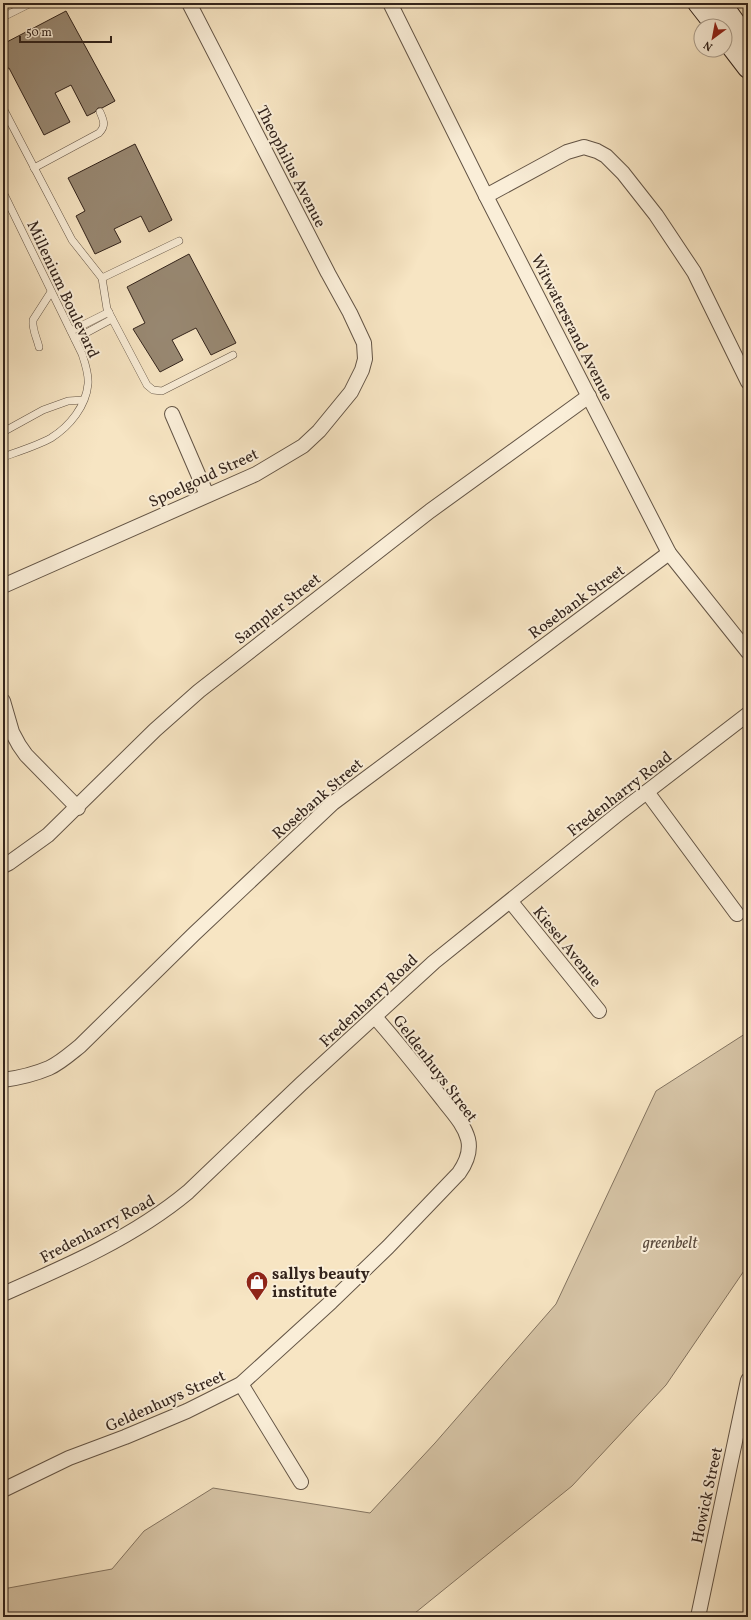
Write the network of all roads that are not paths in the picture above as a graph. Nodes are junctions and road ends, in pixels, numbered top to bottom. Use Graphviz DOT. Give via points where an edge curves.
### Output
graph roads {
  1 [pos="31,3"];
  2 [pos="189,3"];
  3 [pos="390,3"];
  4 [pos="698,3"];
  5 [pos="721,3"];
  6 [pos="3,17"];
  7 [pos="710,18"];
  8 [pos="748,41"];
  9 [pos="733,48"];
  10 [pos="748,68"];
  11 [pos="3,108"];
  12 [pos="100,112"];
  13 [pos="34,168"];
  14 [pos="3,192"];
  15 [pos="486,196"];
  16 [pos="179,241"];
  17 [pos="102,278"];
  18 [pos="51,292"];
  19 [pos="111,316"];
  20 [pos="71,331"];
  21 [pos="75,339"];
  22 [pos="364,343"];
  23 [pos="39,347"];
  24 [pos="234,355"];
  25 [pos="748,382"];
  26 [pos="589,396"];
  27 [pos="83,400"];
  28 [pos="172,414"];
  29 [pos="3,432"];
  30 [pos="3,457"];
  31 [pos="207,495"];
  32 [pos="669,553"];
  33 [pos="3,586"];
  34 [pos="748,652"];
  35 [pos="3,701"];
  36 [pos="748,714"];
  37 [pos="647,792"];
  38 [pos="78,808"];
  39 [pos="3,866"];
  40 [pos="511,902"];
  41 [pos="737,914"];
  42 [pos="599,1011"];
  43 [pos="375,1017"];
  44 [pos="3,1080"];
  45 [pos="3,1294"];
  46 [pos="748,1380"];
  47 [pos="241,1384"];
  48 [pos="301,1482"];
  49 [pos="3,1490"];
  50 [pos="698,1617"];
  1 -- 6 [label="lane"];
  2 -- 22 [label="street, Theophilus Avenue"];
  3 -- 15 [label="street, Witwatersrand Avenue"];
  4 -- 7 [label="main road"];
  5 -- 8 [label="main road"];
  9 -- 10 [label="main road"];
  11 -- 13 [label="lane"];
  12 -- 13 [label="lane" via="104,126 99,133"];
  13 -- 17 [label="lane" via="72,240"];
  14 -- 18 [label="lane, Millenium Boulevard"];
  15 -- 25 [label="street" via="567,152 584,147 606,156 656,215 694,272"];
  15 -- 26 [label="street, Witwatersrand Avenue"];
  16 -- 17 [label="lane"];
  17 -- 19 [label="lane"];
  18 -- 20 [label="lane, Millenium Boulevard"];
  18 -- 23 [label="lane" via="33,320 32,326"];
  19 -- 20 [label="lane"];
  19 -- 21 [label="lane"];
  19 -- 24 [label="lane" via="144,382 153,390 162,391"];
  20 -- 21 [label="lane, Millenium Boulevard"];
  21 -- 27 [label="lane, Millenium Boulevard" via="87,368 88,383"];
  22 -- 31 [label="street, Spoelgoud Street" via="365,359 351,392 319,432 303,446 256,474"];
  26 -- 32 [label="street, Witwatersrand Avenue"];
  26 -- 38 [label="street, Sampler Street" via="430,511 199,691 154,730"];
  27 -- 29 [label="lane" via="68,401 43,410"];
  27 -- 30 [label="lane, Millenium Boulevard" via="76,416 51,438"];
  28 -- 31 [label="street"];
  31 -- 33 [label="street, Spoelgoud Street"];
  32 -- 34 [label="street, Witwatersrand Avenue"];
  32 -- 44 [label="street, Rosebank Street" via="333,803 64,1059 49,1068"];
  35 -- 38 [label="street" via="12,732 26,755"];
  36 -- 37 [label="street, Fredenharry Road"];
  37 -- 40 [label="street, Fredenharry Road"];
  37 -- 41 [label="street"];
  38 -- 39 [label="street, Sampler Street" via="48,835"];
  40 -- 42 [label="street, Kiesel Avenue"];
  40 -- 43 [label="street, Fredenharry Road" via="434,962"];
  43 -- 45 [label="street, Fredenharry Road" via="170,1208 64,1268"];
  43 -- 47 [label="street, Geldenhuys Street" via="410,1057 459,1122 468,1138 466,1163 448,1186 388,1247"];
  46 -- 50 [label="street, Howick Street"];
  47 -- 48 [label="street"];
  47 -- 49 [label="street, Geldenhuys Street" via="186,1411 69,1458"];
}
